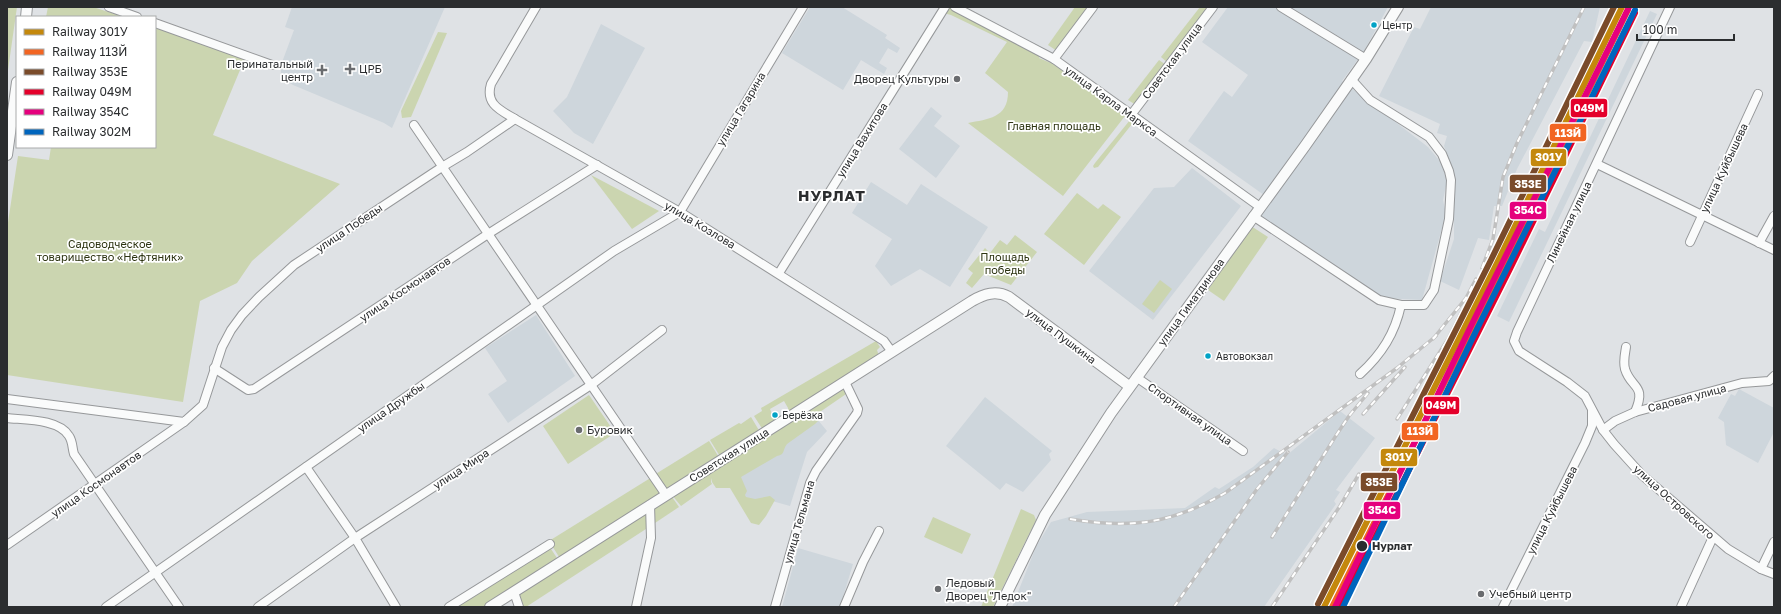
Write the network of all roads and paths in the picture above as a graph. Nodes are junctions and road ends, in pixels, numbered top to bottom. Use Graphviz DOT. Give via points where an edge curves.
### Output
graph roads {
  1 [pos="109,7"];
  2 [pos="536,7"];
  3 [pos="803,7"];
  4 [pos="945,7"];
  5 [pos="955,7"];
  6 [pos="1093,7"];
  7 [pos="1214,7"];
  8 [pos="1281,7"];
  9 [pos="1398,7"];
  10 [pos="1670,7"];
  11 [pos="134,16"];
  12 [pos="156,23"];
  13 [pos="1366,58"];
  14 [pos="1054,59"];
  15 [pos="272,65"];
  16 [pos="1351,79"];
  17 [pos="16,89"];
  18 [pos="1758,94"];
  19 [pos="1131,115"];
  20 [pos="515,118"];
  21 [pos="414,125"];
  22 [pos="7,156"];
  23 [pos="1597,164"];
  24 [pos="597,165"];
  25 [pos="442,167"];
  26 [pos="1257,211"];
  27 [pos="680,212"];
  28 [pos="1702,215"];
  29 [pos="1774,216"];
  30 [pos="488,234"];
  31 [pos="1690,242"];
  32 [pos="1759,243"];
  33 [pos="1774,250"];
  34 [pos="779,273"];
  35 [pos="991,293"];
  36 [pos="1401,305"];
  37 [pos="537,306"];
  38 [pos="662,330"];
  39 [pos="1626,347"];
  40 [pos="892,352"];
  41 [pos="214,368"];
  42 [pos="1360,374"];
  43 [pos="1774,376"];
  44 [pos="1136,377"];
  45 [pos="845,382"];
  46 [pos="591,385"];
  47 [pos="1129,386"];
  48 [pos="7,398"];
  49 [pos="1592,411"];
  50 [pos="1635,412"];
  51 [pos="7,418"];
  52 [pos="184,422"];
  53 [pos="1603,430"];
  54 [pos="1243,451"];
  55 [pos="306,467"];
  56 [pos="95,484"];
  57 [pos="666,495"];
  58 [pos="650,505"];
  59 [pos="880,531"];
  60 [pos="1713,537"];
  61 [pos="355,538"];
  62 [pos="1774,542"];
  63 [pos="550,544"];
  64 [pos="7,545"];
  65 [pos="1761,569"];
  66 [pos="155,572"];
  67 [pos="1774,574"];
  68 [pos="514,592"];
  69 [pos="106,607"];
  70 [pos="179,607"];
  71 [pos="258,607"];
  72 [pos="396,607"];
  73 [pos="449,607"];
  74 [pos="490,607"];
  75 [pos="519,607"];
  76 [pos="636,607"];
  77 [pos="775,607"];
  78 [pos="844,607"];
  79 [pos="1000,607"];
  80 [pos="1503,607"];
  81 [pos="1680,607"];
  1 -- 11 [label="street"];
  2 -- 20 [label="street, улица Козлова" via="491,84 489,97 501,110"];
  3 -- 27 [label="street, улица Гагарина"];
  4 -- 34 [label="street, улица Вахитова"];
  5 -- 14 [label="street, улица Карла Маркса"];
  6 -- 14 [label="street"];
  7 -- 19 [label="street, Советская улица"];
  8 -- 13 [label="street"];
  9 -- 13 [label="main road, улица Гиматдинова"];
  10 -- 23 [label="street, Линейная улица"];
  12 -- 15 [label="street"];
  13 -- 16 [label="main road, улица Гиматдинова"];
  14 -- 19 [label="street, улица Карла Маркса"];
  16 -- 26 [label="main road, улица Гиматдинова"];
  16 -- 36 [label="street, улица Карла Маркса" via="1370,100 1429,137 1442,154 1449,171 1450,218 1434,290 1424,305"];
  17 -- 22 [label="main road"];
  18 -- 28 [label="street, улица Куйбышева"];
  19 -- 26 [label="street, улица Карла Маркса"];
  20 -- 24 [label="street, улица Козлова"];
  20 -- 25 [label="street, улица Победы"];
  21 -- 25 [label="street"];
  23 -- 28 [label="street"];
  23 -- 49 [label="street, Линейная улица" via="1516,332 1514,341 1519,351 1584,396"];
  24 -- 27 [label="street, улица Козлова"];
  24 -- 30 [label="street, улица Космонавтов"];
  25 -- 30 [label="street"];
  25 -- 41 [label="street, улица Победы" via="294,265 242,315 225,342"];
  26 -- 36 [label="street, улица Карла Маркса" via="1379,300"];
  26 -- 44 [label="main road, улица Гиматдинова"];
  27 -- 34 [label="street, улица Козлова"];
  27 -- 37 [label="street, улица Дружбы" via="620,248"];
  28 -- 31 [label="street, улица Куйбышева"];
  28 -- 32 [label="street"];
  29 -- 32 [label="street"];
  30 -- 37 [label="street"];
  30 -- 41 [label="street, улица Космонавтов" via="254,389 248,390"];
  32 -- 33 [label="street"];
  34 -- 40 [label="street, улица Козлова" via="884,340"];
  35 -- 40 [label="main road, Советская улица" via="972,301"];
  35 -- 47 [label="main road, улица Пушкина" via="1000,293 1014,300"];
  36 -- 42 [label="street" via="1398,321 1389,341"];
  37 -- 46 [label="street"];
  37 -- 55 [label="street, улица Дружбы"];
  38 -- 46 [label="street, улица Мира"];
  39 -- 50 [label="street" via="1626,371 1639,393 1640,401"];
  40 -- 45 [label="main road, Советская улица"];
  41 -- 52 [label="street, улица Победы" via="203,405"];
  43 -- 50 [label="street, Садовая улица" via="1769,381 1742,383"];
  44 -- 47 [label="main road, улица Гиматдинова"];
  44 -- 54 [label="street, Спортивная улица"];
  45 -- 57 [label="main road, Советская улица"];
  45 -- 77 [label="street, улица Тельмана" via="858,409 857,413 810,483"];
  46 -- 57 [label="street"];
  46 -- 61 [label="street, улица Мира"];
  47 -- 79 [label="main road, улица Гиматдинова" via="1046,515"];
  48 -- 52 [label="street"];
  49 -- 53 [label="street, улица Островского"];
  49 -- 80 [label="street, улица Куйбышева" via="1592,426 1585,442"];
  50 -- 53 [label="street, Садовая улица"];
  51 -- 56 [label="street" via="60,427 69,435 74,454"];
  52 -- 56 [label="street, улица Космонавтов"];
  53 -- 60 [label="street, улица Островского" via="1631,464"];
  55 -- 61 [label="street"];
  55 -- 66 [label="street, улица Дружбы"];
  56 -- 64 [label="street, улица Космонавтов"];
  56 -- 66 [label="street"];
  57 -- 58 [label="main road, Советская улица"];
  58 -- 68 [label="main road, Советская улица"];
  58 -- 76 [label="street" via="651,538"];
  59 -- 78 [label="street" via="863,562"];
  60 -- 65 [label="street, улица Островского"];
  60 -- 81 [label="street"];
  61 -- 71 [label="street, улица Мира"];
  61 -- 72 [label="street"];
  62 -- 65 [label="street"];
  63 -- 73 [label="street"];
  65 -- 67 [label="street, улица Островского"];
  66 -- 69 [label="street, улица Дружбы"];
  66 -- 70 [label="street"];
  68 -- 74 [label="main road, Советская улица"];
  68 -- 75 [label="street"];
}
